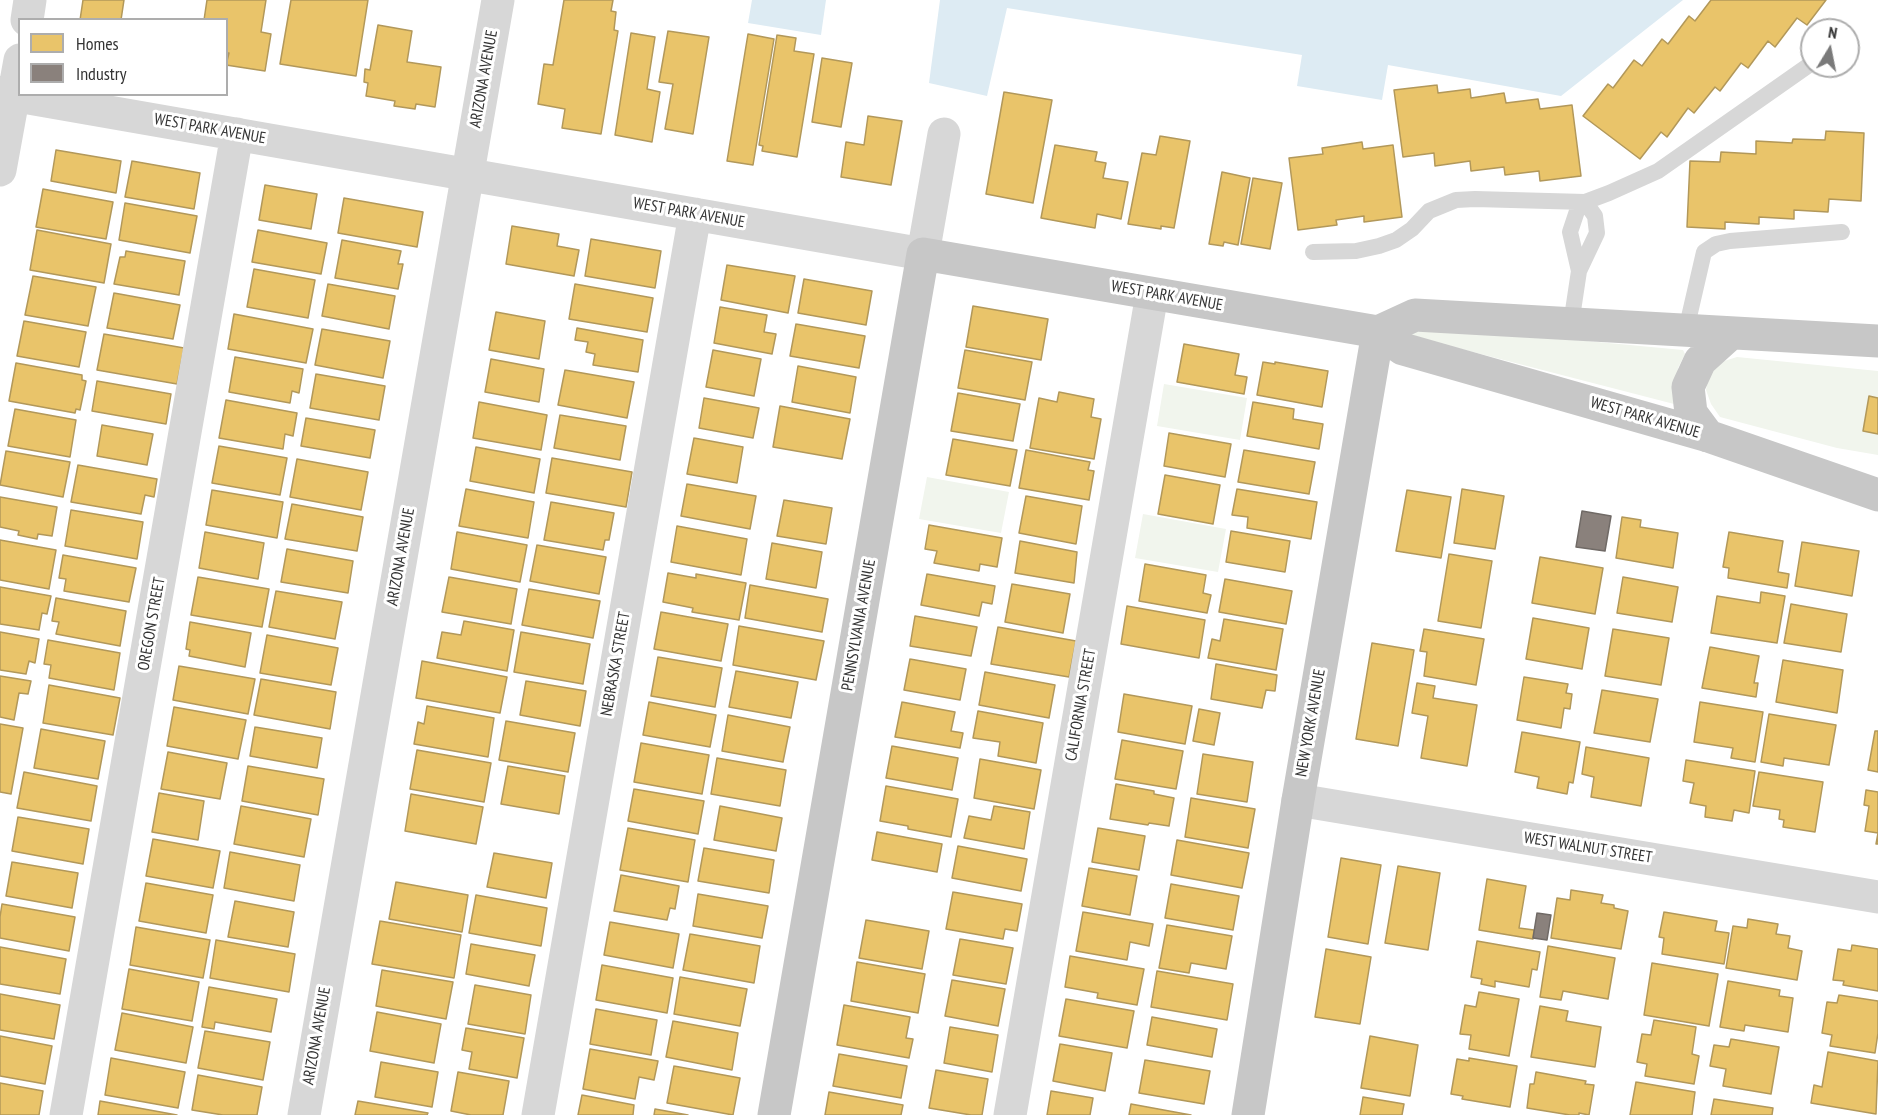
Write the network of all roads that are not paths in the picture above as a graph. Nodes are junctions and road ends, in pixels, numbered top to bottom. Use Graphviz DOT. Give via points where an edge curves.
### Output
graph roads {
  1 [pos="30,0"];
  2 [pos="498,0"];
  3 [pos="27,18"];
  4 [pos="18,65"];
  5 [pos="1800,71"];
  6 [pos="7,94"];
  7 [pos="18,96"];
  8 [pos="237,134"];
  9 [pos="944,134"];
  10 [pos="0,170"];
  11 [pos="467,174"];
  12 [pos="1585,202"];
  13 [pos="695,214"];
  14 [pos="1842,232"];
  15 [pos="1313,252"];
  16 [pos="923,254"];
  17 [pos="1579,271"];
  18 [pos="1152,294"];
  19 [pos="1571,324"];
  20 [pos="1686,330"];
  21 [pos="1377,332"];
  22 [pos="1731,333"];
  23 [pos="1878,341"];
  24 [pos="1708,436"];
  25 [pos="1878,495"];
  26 [pos="1298,800"];
  27 [pos="1878,897"];
  28 [pos="66,1115"];
  29 [pos="304,1115"];
  30 [pos="538,1115"];
  31 [pos="774,1115"];
  32 [pos="1011,1115"];
  33 [pos="1248,1115"];
  1 -- 3 [label="street"];
  2 -- 11 [label="street, ARIZONA AVENUE"];
  4 -- 6 [label="street"];
  5 -- 12 [label="lane" via="1658,171"];
  6 -- 10 [label="street"];
  7 -- 8 [label="street, WEST PARK AVENUE"];
  8 -- 11 [label="street, WEST PARK AVENUE"];
  8 -- 28 [label="street, OREGON STREET"];
  9 -- 16 [label="street, PENNSYLVANIA AVENUE"];
  11 -- 13 [label="street, WEST PARK AVENUE"];
  11 -- 29 [label="street, ARIZONA AVENUE"];
  12 -- 15 [label="lane" via="1456,200 1429,211 1412,229 1379,246"];
  12 -- 17 [label="lane" via="1577,211 1570,232"];
  12 -- 17 [label="lane" via="1595,216 1597,233"];
  13 -- 16 [label="street, WEST PARK AVENUE"];
  13 -- 30 [label="street, NEBRASKA STREET"];
  14 -- 20 [label="lane" via="1716,244 1704,252"];
  16 -- 18 [label="highway, WEST PARK AVENUE"];
  16 -- 31 [label="highway, PENNSYLVANIA AVENUE"];
  17 -- 19 [label="lane"];
  18 -- 21 [label="highway, WEST PARK AVENUE"];
  18 -- 32 [label="street, CALIFORNIA STREET"];
  19 -- 20 [label="highway"];
  19 -- 21 [label="highway" via="1415,315"];
  20 -- 22 [label="highway"];
  21 -- 24 [label="highway, WEST PARK AVENUE" via="1403,349"];
  21 -- 26 [label="highway, NEW YORK AVENUE"];
  22 -- 23 [label="highway"];
  22 -- 24 [label="highway" via="1700,361 1688,387 1691,413"];
  24 -- 25 [label="highway, WEST PARK AVENUE"];
  26 -- 27 [label="street, WEST WALNUT STREET"];
  26 -- 33 [label="highway, NEW YORK AVENUE"];
}
